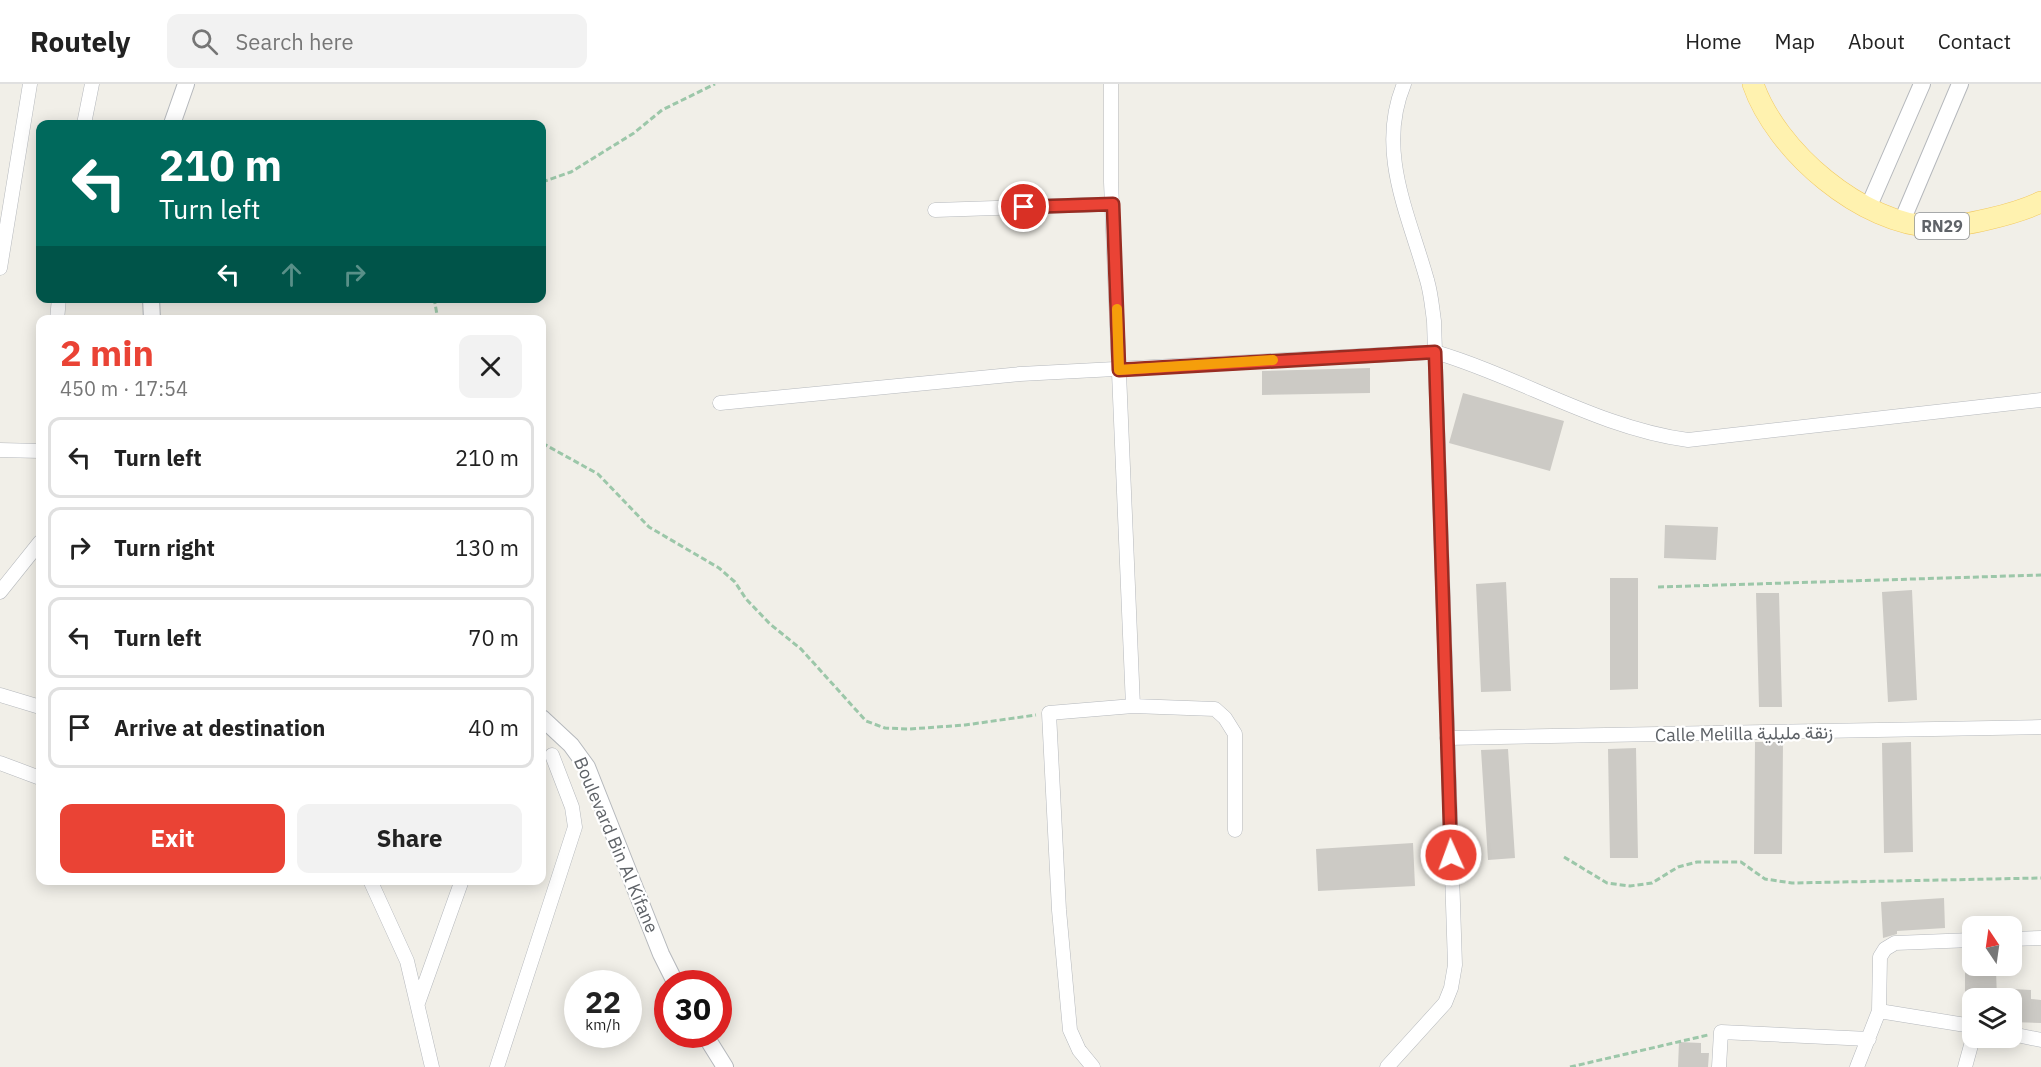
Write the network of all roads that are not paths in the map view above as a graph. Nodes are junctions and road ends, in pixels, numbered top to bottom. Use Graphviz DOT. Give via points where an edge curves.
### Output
graph roads {
  1 [pos="30,84"];
  2 [pos="92,84"];
  3 [pos="186,84"];
  4 [pos="1111,84"];
  5 [pos="1404,84"];
  6 [pos="1752,84"];
  7 [pos="1922,84"];
  8 [pos="1960,84"];
  9 [pos="85,120"];
  10 [pos="173,120"];
  11 [pos="2041,202"];
  12 [pos="1113,204"];
  13 [pos="1869,208"];
  14 [pos="935,210"];
  15 [pos="1902,221"];
  16 [pos="0,268"];
  17 [pos="1435,352"];
  18 [pos="1119,370"];
  19 [pos="2041,400"];
  20 [pos="720,403"];
  21 [pos="0,450"];
  22 [pos="36,451"];
  23 [pos="36,547"];
  24 [pos="0,592"];
  25 [pos="0,695"];
  26 [pos="36,706"];
  27 [pos="1133,706"];
  28 [pos="546,722"];
  29 [pos="2041,727"];
  30 [pos="1447,738"];
  31 [pos="571,745"];
  32 [pos="547,756"];
  33 [pos="0,763"];
  34 [pos="36,776"];
  35 [pos="1235,830"];
  36 [pos="372,885"];
  37 [pos="460,885"];
  38 [pos="2041,938"];
  39 [pos="2022,939"];
  40 [pos="1962,941"];
  41 [pos="669,970"];
  42 [pos="418,1004"];
  43 [pos="1879,1011"];
  44 [pos="1962,1024"];
  45 [pos="2022,1036"];
  46 [pos="1869,1039"];
  47 [pos="2041,1040"];
  48 [pos="713,1048"];
  49 [pos="1970,1048"];
  50 [pos="432,1067"];
  51 [pos="496,1067"];
  52 [pos="725,1067"];
  53 [pos="1093,1067"];
  54 [pos="1387,1067"];
  55 [pos="1719,1067"];
  56 [pos="1857,1067"];
  57 [pos="1965,1067"];
  1 -- 16 [label="street"];
  2 -- 9 [label="street"];
  3 -- 10 [label="street"];
  4 -- 12 [label="street"];
  5 -- 17 [label="street" via="1395,113 1394,162 1401,201 1428,282"];
  6 -- 13 [label="main road, RN29" via="1778,129 1804,161"];
  7 -- 13 [label="street"];
  8 -- 15 [label="street"];
  11 -- 15 [label="main road, RN29" via="1993,218 1935,227"];
  12 -- 14 [label="street"];
  12 -- 18 [label="street"];
  13 -- 15 [label="main road, RN29"];
  17 -- 18 [label="street"];
  17 -- 19 [label="street" via="1468,361 1595,414 1657,435 1688,440"];
  17 -- 30 [label="street"];
  18 -- 20 [label="street" via="1020,374"];
  18 -- 27 [label="street"];
  21 -- 22 [label="street"];
  23 -- 24 [label="street"];
  25 -- 26 [label="street"];
  27 -- 35 [label="street" via="1215,709 1225,718 1235,734"];
  27 -- 53 [label="street" via="1049,713 1059,910 1070,1030"];
  28 -- 31 [label="street, Boulevard Bin Al Kifane"];
  29 -- 30 [label="street, Calle Melilla زنقة مليلية"];
  30 -- 54 [label="street" via="1453,976 1445,1003"];
  31 -- 32 [label="street"];
  31 -- 41 [label="street, Boulevard Bin Al Kifane" via="587,767"];
  32 -- 51 [label="street" via="572,807 575,827"];
  33 -- 34 [label="street"];
  36 -- 42 [label="street" via="407,961"];
  37 -- 42 [label="street"];
  38 -- 39 [label="street"];
  40 -- 43 [label="street" via="1890,945 1880,957"];
  42 -- 50 [label="street"];
  43 -- 44 [label="street"];
  43 -- 46 [label="street"];
  45 -- 47 [label="street"];
  46 -- 55 [label="street" via="1721,1032"];
  46 -- 56 [label="street"];
  48 -- 52 [label="street"];
  49 -- 57 [label="street"];
}
